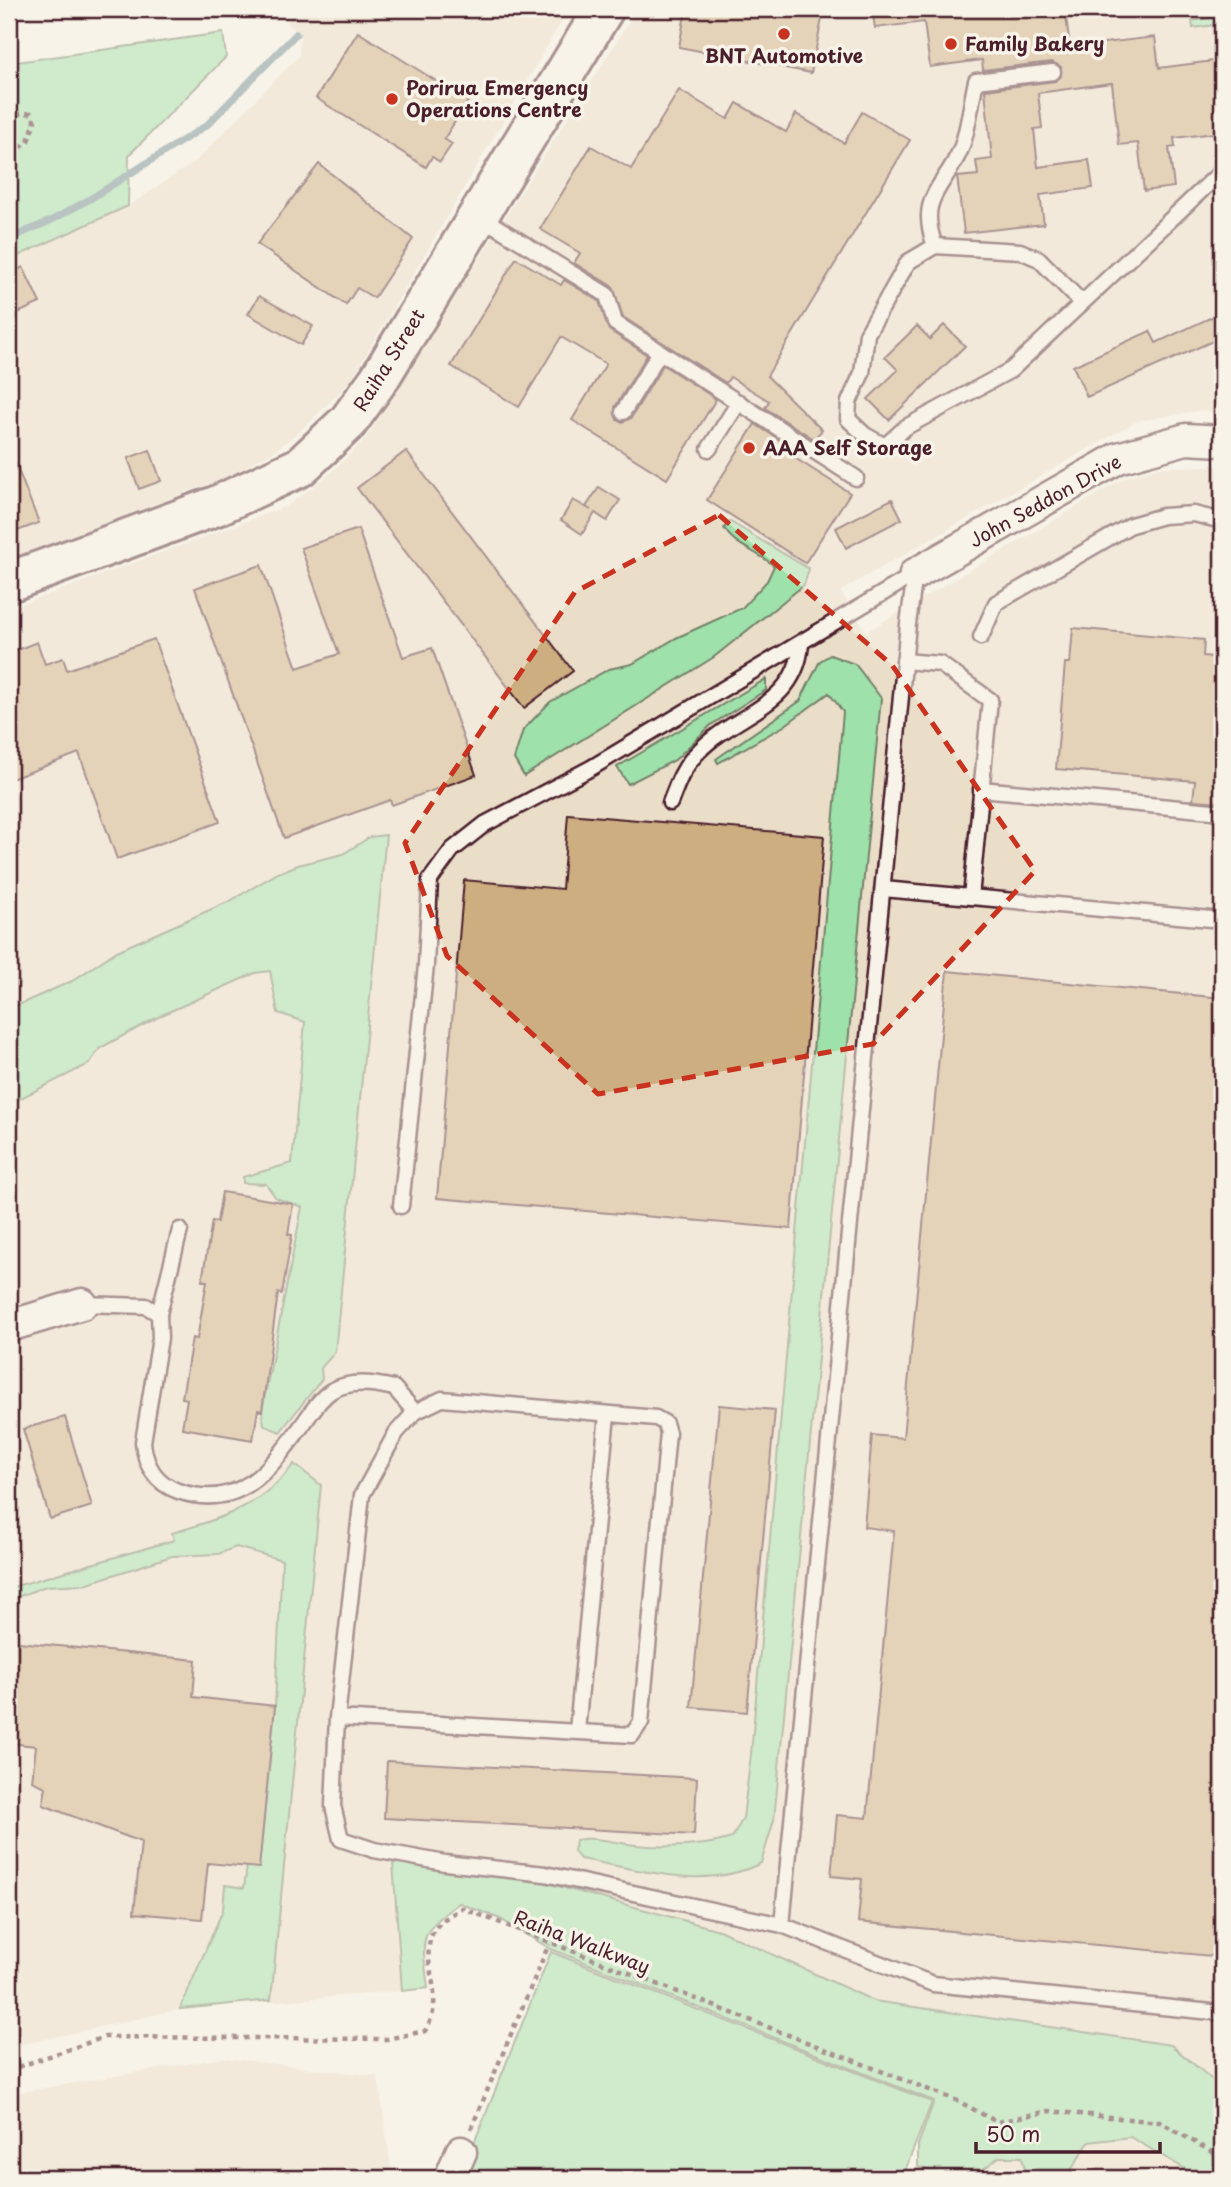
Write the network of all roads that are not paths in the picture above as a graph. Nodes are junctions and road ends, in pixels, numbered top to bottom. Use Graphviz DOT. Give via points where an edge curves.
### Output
graph roads {
  1 [pos="604,9"];
  2 [pos="1053,72"];
  3 [pos="1222,171"];
  4 [pos="478,215"];
  5 [pos="935,246"];
  6 [pos="1083,303"];
  7 [pos="660,352"];
  8 [pos="739,402"];
  9 [pos="623,412"];
  10 [pos="1222,441"];
  11 [pos="709,449"];
  12 [pos="856,478"];
  13 [pos="1222,521"];
  14 [pos="915,574"];
  15 [pos="9,582"];
  16 [pos="981,637"];
  17 [pos="800,644"];
  18 [pos="904,661"];
  19 [pos="981,789"];
  20 [pos="670,803"];
  21 [pos="1222,812"];
  22 [pos="883,889"];
  23 [pos="971,897"];
  24 [pos="1222,920"];
  25 [pos="401,1206"];
  26 [pos="180,1230"];
  27 [pos="82,1304"];
  28 [pos="159,1314"];
  29 [pos="9,1326"];
  30 [pos="415,1412"];
  31 [pos="607,1414"];
  32 [pos="337,1718"];
  33 [pos="577,1731"];
  34 [pos="782,1925"];
  35 [pos="1222,2013"];
  1 -- 4 [label="main road, Raiha Street"];
  2 -- 5 [label="lane" via="975,81 962,144 932,197 927,225"];
  3 -- 6 [label="lane"];
  4 -- 7 [label="lane" via="607,295 615,323"];
  4 -- 15 [label="main road, Raiha Street" via="364,402 300,467 216,506"];
  5 -- 6 [label="lane" via="1020,251 1040,259"];
  5 -- 6 [label="lane" via="908,262 867,334 862,373 849,402 848,419 884,446 906,427 1011,370"];
  7 -- 8 [label="lane"];
  7 -- 9 [label="lane"];
  8 -- 11 [label="lane"];
  8 -- 12 [label="lane"];
  10 -- 14 [label="street, John Seddon Drive" via="1186,439 1118,458"];
  13 -- 16 [label="lane" via="1194,514 1131,525 996,603"];
  14 -- 17 [label="lane"];
  14 -- 18 [label="lane"];
  17 -- 20 [label="lane" via="795,674 785,689 699,750 684,768"];
  17 -- 25 [label="lane" via="591,768 485,824 452,850 430,880 426,965"];
  18 -- 19 [label="lane" via="940,664 990,700"];
  18 -- 22 [label="lane"];
  19 -- 21 [label="lane"];
  19 -- 23 [label="lane"];
  22 -- 23 [label="lane"];
  22 -- 34 [label="lane"];
  23 -- 24 [label="lane"];
  26 -- 28 [label="lane"];
  27 -- 28 [label="lane" via="146,1306"];
  27 -- 29 [label="street"];
  28 -- 30 [label="lane" via="160,1338 143,1442 153,1474 169,1488 211,1498 232,1494 263,1475 318,1403 337,1388 365,1383 394,1388"];
  30 -- 31 [label="lane" via="442,1399"];
  30 -- 32 [label="lane" via="396,1433 362,1495"];
  31 -- 33 [label="lane"];
  31 -- 33 [label="lane" via="656,1418 665,1423 667,1447 641,1721 632,1735"];
  32 -- 33 [label="lane"];
  32 -- 34 [label="lane" via="333,1806 341,1839 445,1863 545,1874"];
  34 -- 35 [label="lane" via="933,1984"];
}
